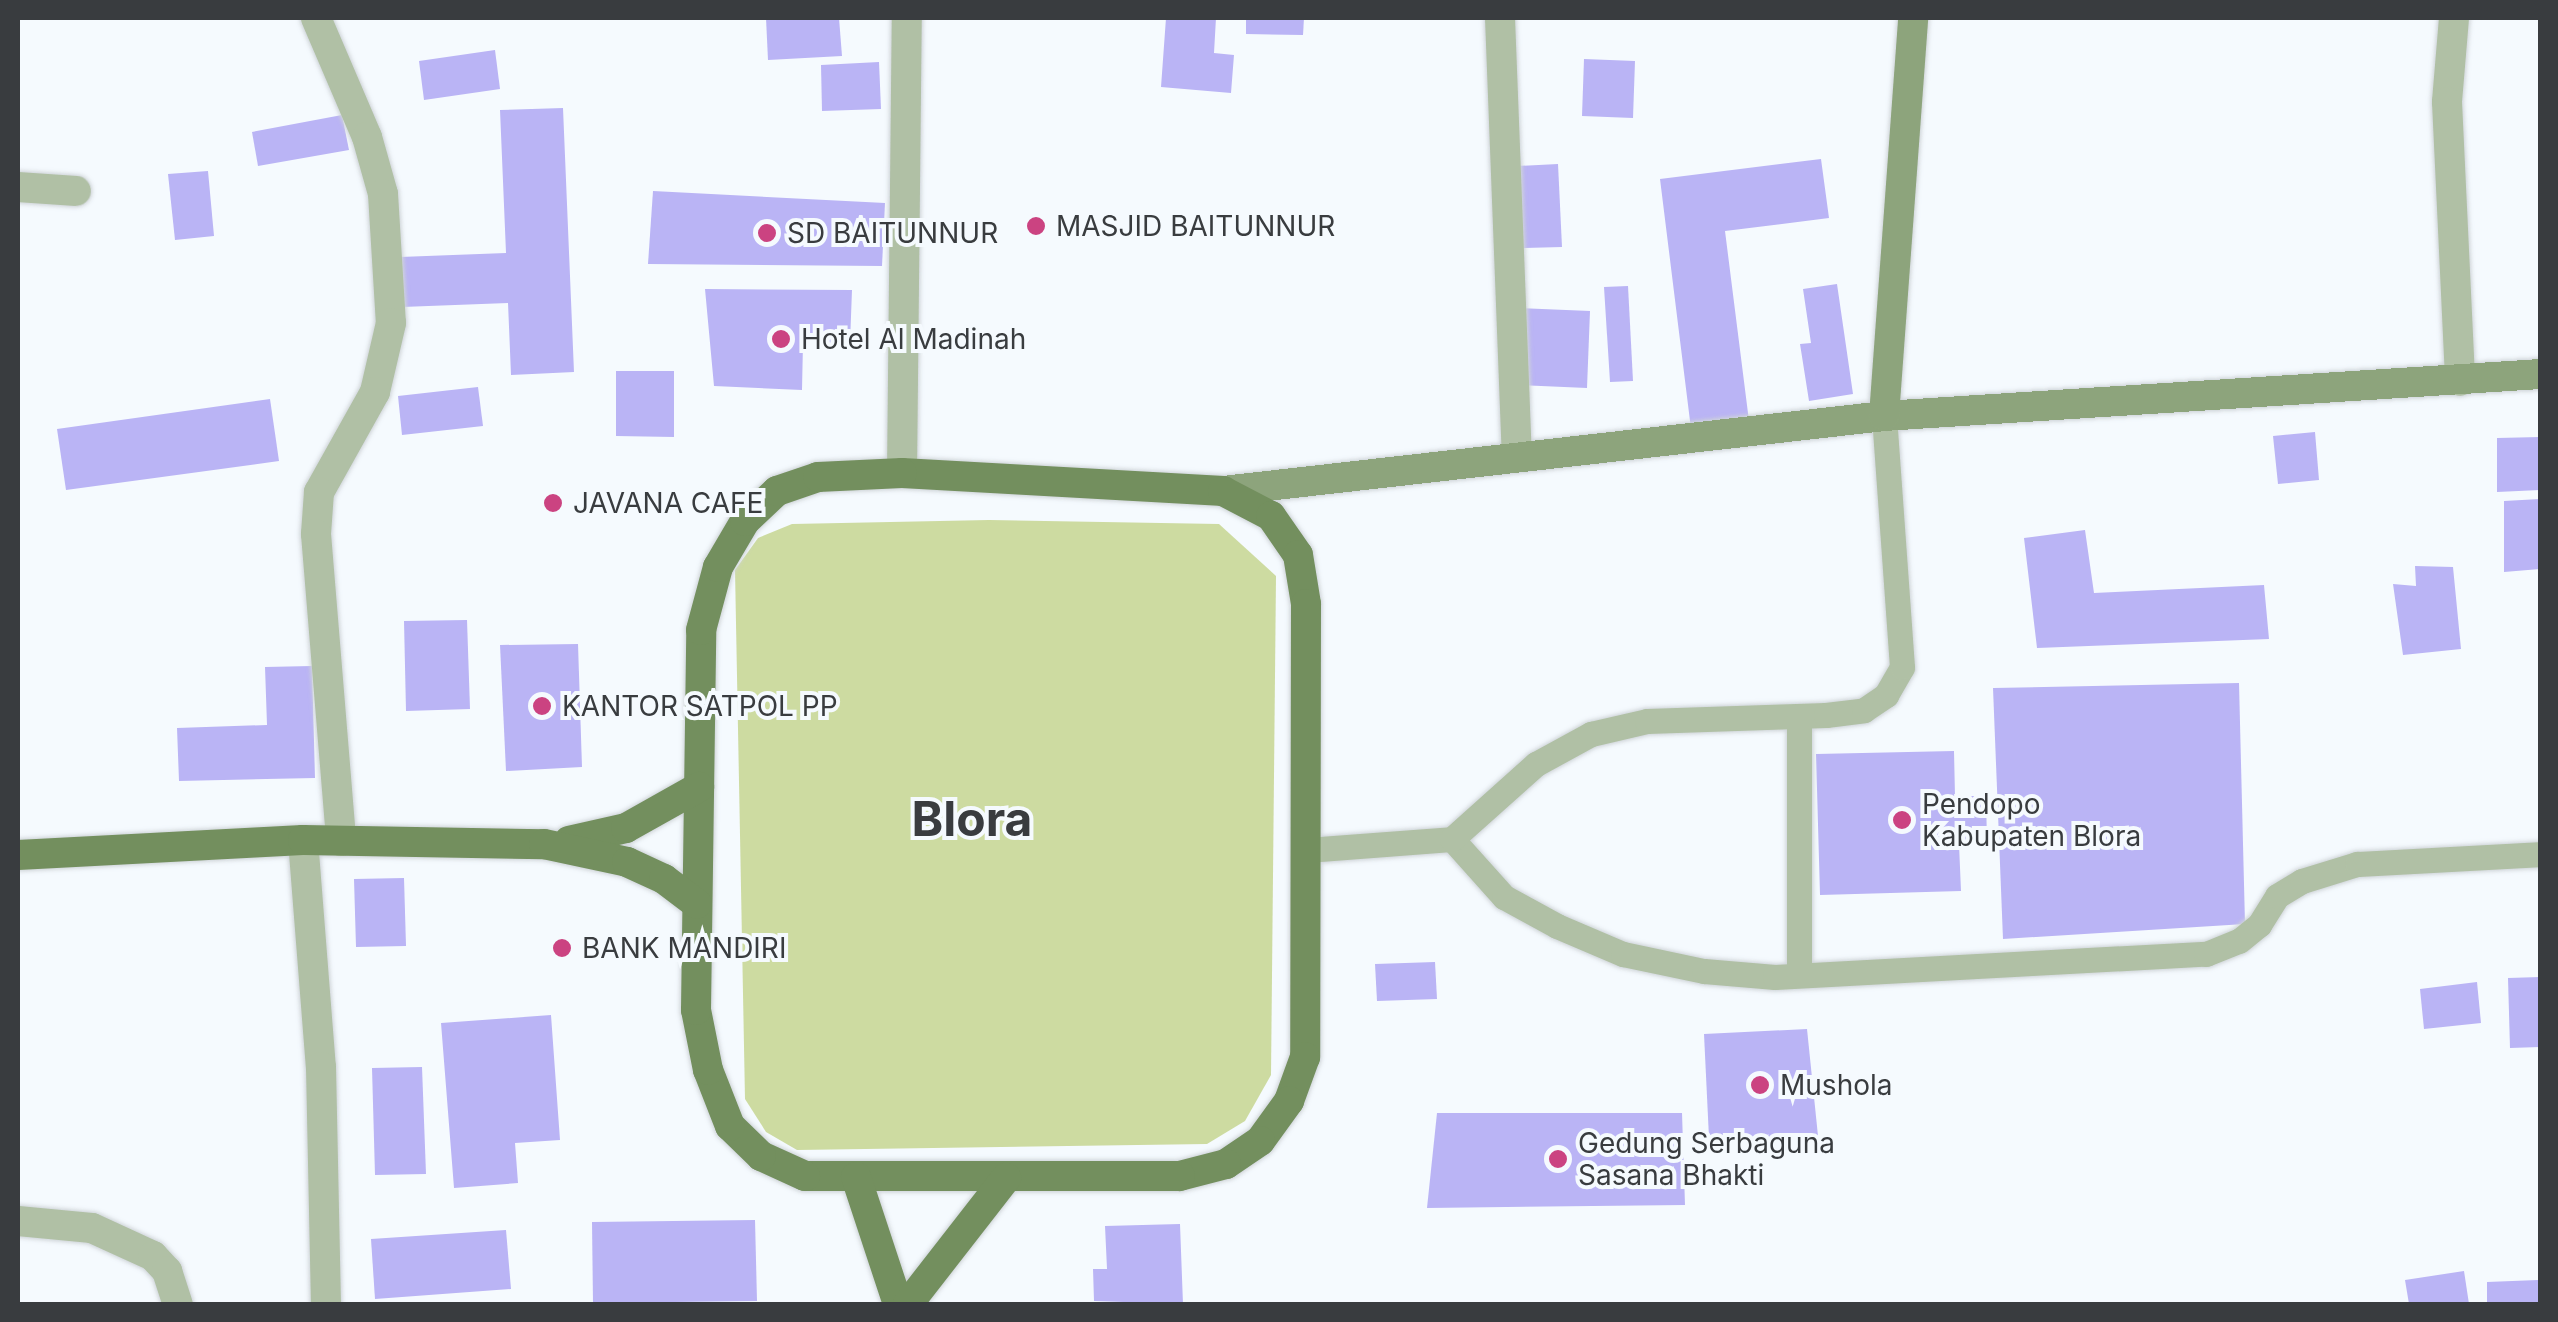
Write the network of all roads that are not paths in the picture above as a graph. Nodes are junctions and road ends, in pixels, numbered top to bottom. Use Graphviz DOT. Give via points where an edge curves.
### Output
graph roads {
  1 [pos="316,18"];
  2 [pos="907,18"];
  3 [pos="1500,18"];
  4 [pos="1913,18"];
  5 [pos="2454,18"];
  6 [pos="18,187"];
  7 [pos="76,191"];
  8 [pos="2540,374"];
  9 [pos="2460,381"];
  10 [pos="1884,416"];
  11 [pos="1518,455"];
  12 [pos="902,473"];
  13 [pos="1223,491"];
  14 [pos="1799,717"];
  15 [pos="698,787"];
  16 [pos="1452,839"];
  17 [pos="304,840"];
  18 [pos="340,841"];
  19 [pos="544,844"];
  20 [pos="1306,850"];
  21 [pos="2540,854"];
  22 [pos="18,855"];
  23 [pos="697,904"];
  24 [pos="1798,975"];
  25 [pos="856,1177"];
  26 [pos="1006,1178"];
  27 [pos="18,1221"];
  28 [pos="178,1304"];
  29 [pos="326,1304"];
  30 [pos="898,1304"];
  31 [pos="908,1304"];
  1 -- 18 [label="street" via="368,137 383,194 390,304 375,392 319,492 316,534"];
  2 -- 12 [label="street"];
  3 -- 11 [label="street"];
  4 -- 10 [label="main road"];
  5 -- 9 [label="street" via="2447,102"];
  6 -- 7 [label="street"];
  8 -- 9 [label="main road"];
  9 -- 10 [label="main road"];
  10 -- 11 [label="main road"];
  10 -- 14 [label="lane" via="1902,667 1886,695 1864,710"];
  11 -- 13 [label="main road"];
  12 -- 13 [label="main road"];
  12 -- 15 [label="main road" via="818,477 777,492 745,521 718,568 701,630"];
  13 -- 20 [label="main road" via="1271,516 1298,555 1306,604"];
  14 -- 16 [label="lane" via="1647,721 1591,734 1536,764"];
  14 -- 24 [label="lane"];
  15 -- 19 [label="main road" via="626,828"];
  15 -- 23 [label="main road"];
  16 -- 20 [label="lane"];
  16 -- 24 [label="lane" via="1504,897 1623,954 1704,970"];
  17 -- 18 [label="main road"];
  17 -- 22 [label="main road"];
  17 -- 29 [label="street" via="321,1067"];
  18 -- 19 [label="main road"];
  19 -- 23 [label="main road" via="627,862"];
  20 -- 26 [label="main road" via="1305,1057 1289,1102 1260,1141 1226,1164 1180,1176"];
  21 -- 24 [label="lane" via="2357,864 2302,881 2278,896 2239,941 2206,954"];
  23 -- 25 [label="main road" via="696,1010 708,1070 730,1126 762,1156 805,1176"];
  25 -- 26 [label="main road"];
  25 -- 30 [label="main road"];
  26 -- 31 [label="main road"];
  27 -- 28 [label="street" via="92,1228 153,1256 167,1271"];
}
